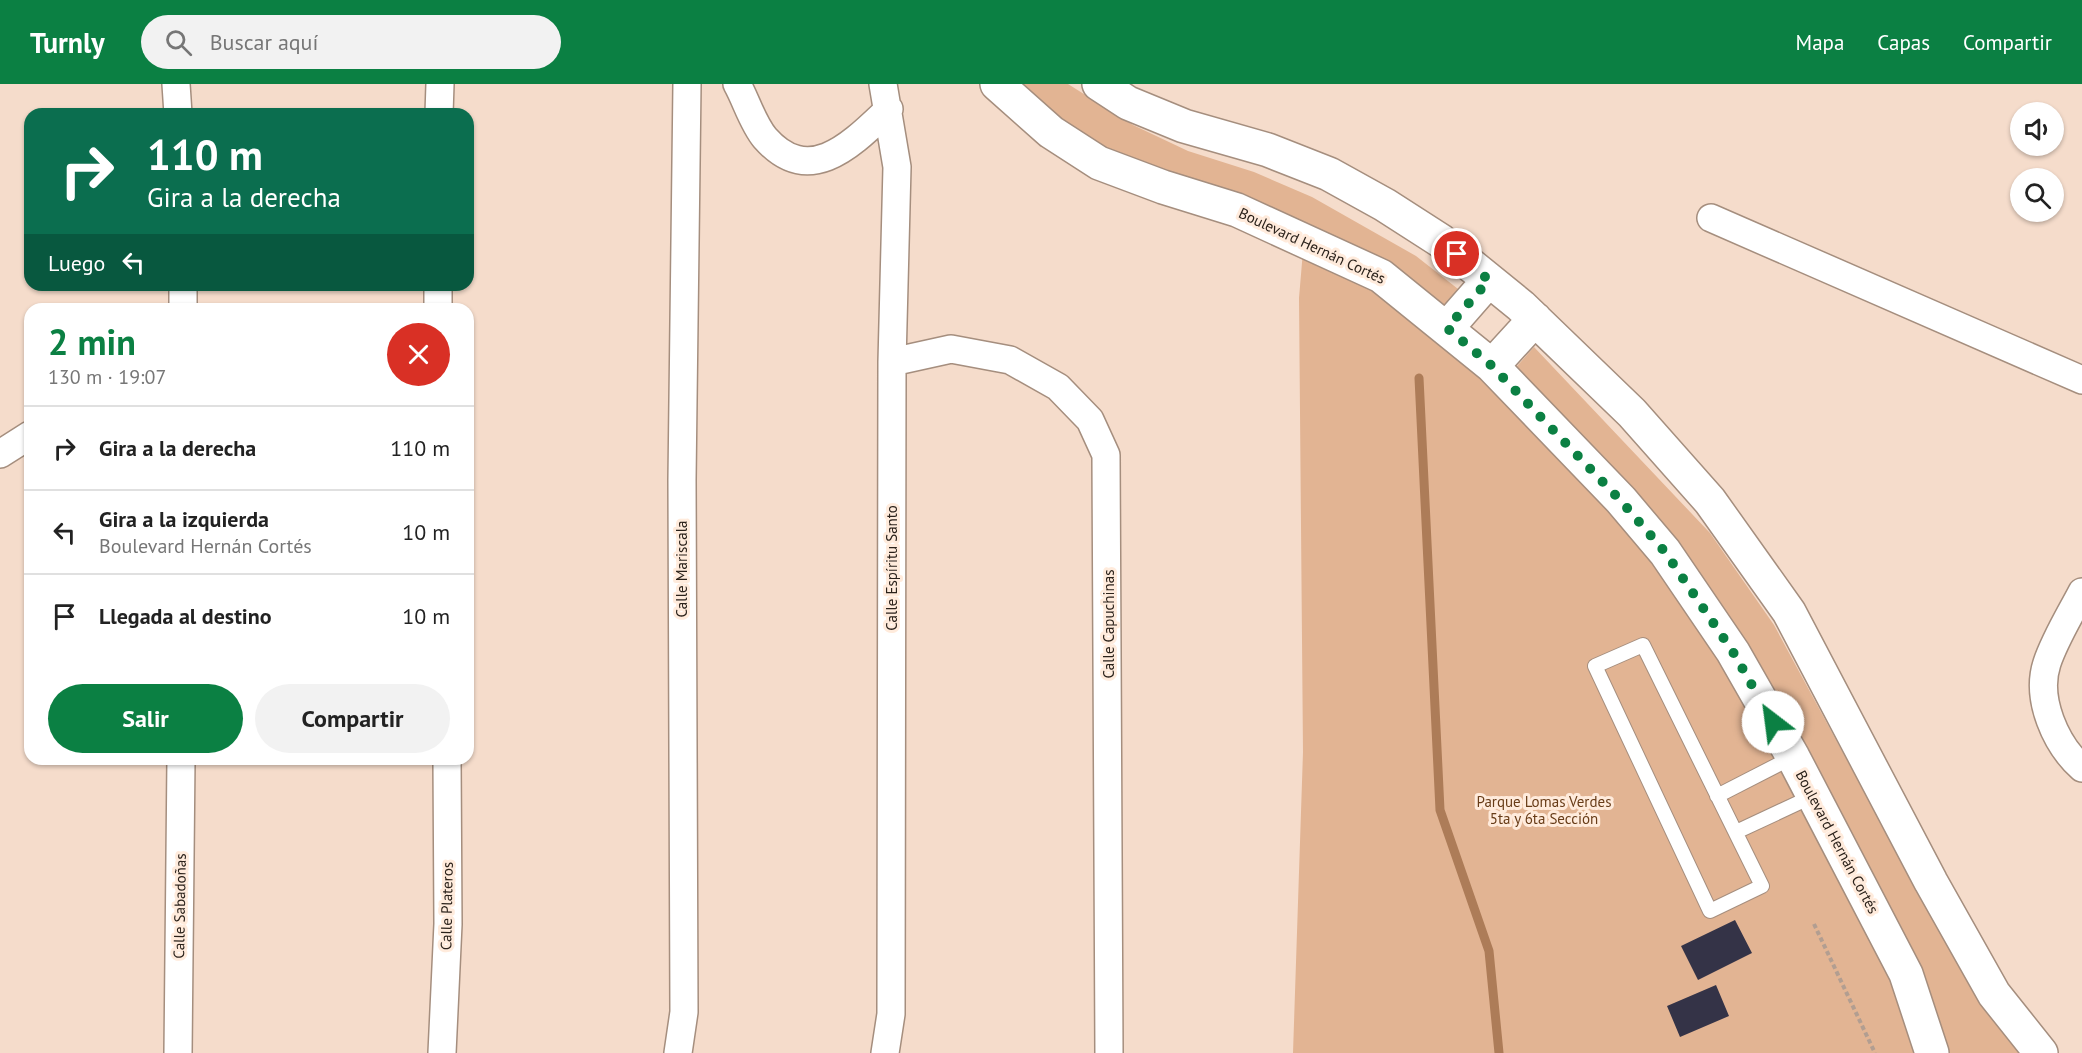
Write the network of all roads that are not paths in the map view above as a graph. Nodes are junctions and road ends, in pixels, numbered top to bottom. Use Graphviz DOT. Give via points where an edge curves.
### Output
graph roads {
  1 [pos="176,84"];
  2 [pos="440,84"];
  3 [pos="687,84"];
  4 [pos="737,84"];
  5 [pos="997,84"];
  6 [pos="1099,84"];
  7 [pos="886,97"];
  8 [pos="178,108"];
  9 [pos="439,108"];
  10 [pos="1711,218"];
  11 [pos="1489,280"];
  12 [pos="1535,319"];
  13 [pos="1447,328"];
  14 [pos="892,362"];
  15 [pos="1492,366"];
  16 [pos="2082,380"];
  17 [pos="24,439"];
  18 [pos="0,454"];
  19 [pos="2082,592"];
  20 [pos="1793,757"];
  21 [pos="181,765"];
  22 [pos="447,765"];
  23 [pos="2082,768"];
  24 [pos="1717,796"];
  25 [pos="1813,796"];
  26 [pos="1736,832"];
  27 [pos="178,1053"];
  28 [pos="442,1053"];
  29 [pos="678,1053"];
  30 [pos="885,1053"];
  31 [pos="1109,1053"];
  32 [pos="1932,1053"];
  33 [pos="2042,1053"];
  1 -- 8 [label="street"];
  2 -- 9 [label="street"];
  3 -- 29 [label="street, Calle Mariscala" via="682,480 684,1012"];
  4 -- 7 [label="street" via="764,137 789,158 811,161 838,154"];
  5 -- 13 [label="main road, Boulevard Hernán Cortés" via="1051,132 1099,163 1237,210 1314,244 1381,276"];
  6 -- 11 [label="main road" via="1128,103 1184,126 1268,150 1329,174 1431,235"];
  7 -- 14 [label="street, Calle Espíritu Santo" via="897,167"];
  10 -- 16 [label="street"];
  11 -- 12 [label="main road"];
  11 -- 13 [label="main road"];
  12 -- 15 [label="main road"];
  12 -- 33 [label="main road" via="1632,413 1710,501 1789,612 1994,994"];
  13 -- 15 [label="main road, Boulevard Hernán Cortés"];
  14 -- 30 [label="street, Calle Espíritu Santo" via="891,1014"];
  14 -- 31 [label="street, Calle Capuchinas" via="951,349 1010,360 1058,387 1090,420 1106,455"];
  15 -- 20 [label="main road, Boulevard Hernán Cortés" via="1665,552 1733,652"];
  17 -- 18 [label="street"];
  19 -- 23 [label="street" via="2046,664 2043,691 2050,719 2067,755"];
  20 -- 24 [label="lane"];
  20 -- 25 [label="main road, Boulevard Hernán Cortés"];
  21 -- 27 [label="street, Calle Sabadoñas"];
  22 -- 28 [label="street, Calle Plateros" via="448,924"];
  24 -- 26 [label="lane"];
  24 -- 26 [label="lane" via="1643,645 1595,666 1710,911 1762,886"];
  25 -- 26 [label="lane"];
  25 -- 32 [label="main road, Boulevard Hernán Cortés" via="1906,974"];
}
